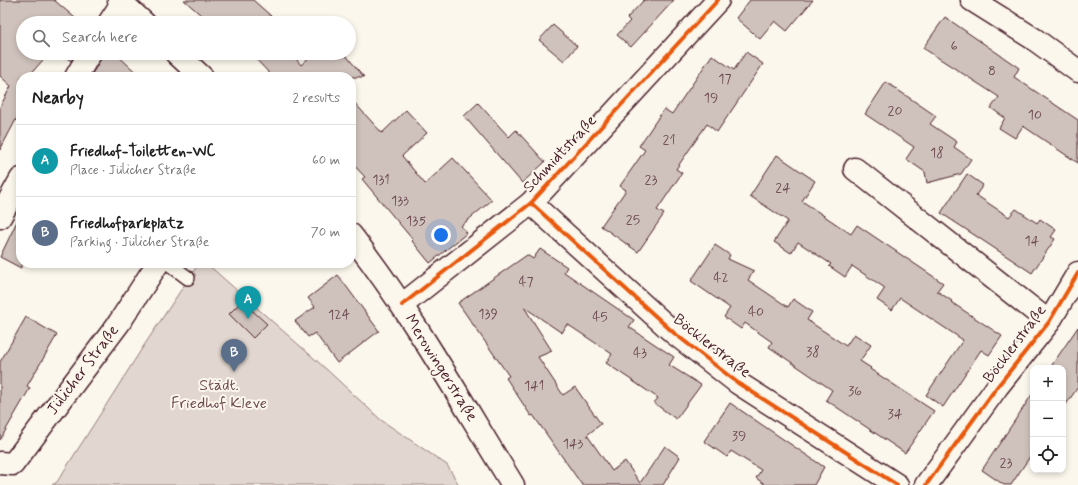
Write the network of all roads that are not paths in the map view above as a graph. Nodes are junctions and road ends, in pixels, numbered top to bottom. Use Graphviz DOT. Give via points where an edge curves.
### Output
graph roads {
  1 [pos="718,0"];
  2 [pos="972,0"];
  3 [pos="121,2"];
  4 [pos="113,16"];
  5 [pos="136,16"];
  6 [pos="86,60"];
  7 [pos="184,60"];
  8 [pos="1078,71"];
  9 [pos="79,72"];
  10 [pos="197,72"];
  11 [pos="856,169"];
  12 [pos="16,188"];
  13 [pos="531,203"];
  14 [pos="0,217"];
  15 [pos="356,241"];
  16 [pos="155,268"];
  17 [pos="175,268"];
  18 [pos="1078,273"];
  19 [pos="188,278"];
  20 [pos="402,305"];
  21 [pos="1049,322"];
  22 [pos="0,463"];
  23 [pos="513,485"];
  24 [pos="897,485"];
  25 [pos="926,485"];
  1 -- 13 [label="street, Schmidtstraße"];
  2 -- 8 [label="street" via="1034,39"];
  3 -- 4 [label="street"];
  3 -- 5 [label="street"];
  6 -- 9 [label="street"];
  7 -- 10 [label="street"];
  11 -- 21 [label="street, Böcklerstraße"];
  12 -- 14 [label="street"];
  13 -- 20 [label="street, Schmidtstraße"];
  13 -- 24 [label="street, Böcklerstraße" via="674,333 738,383"];
  15 -- 20 [label="street, Merowingerstraße"];
  16 -- 22 [label="street, Jülicher Straße" via="119,323 13,464"];
  17 -- 19 [label="lane"];
  18 -- 21 [label="street, Böcklerstraße"];
  20 -- 23 [label="street, Merowingerstraße"];
  21 -- 25 [label="street, Böcklerstraße"];
}
